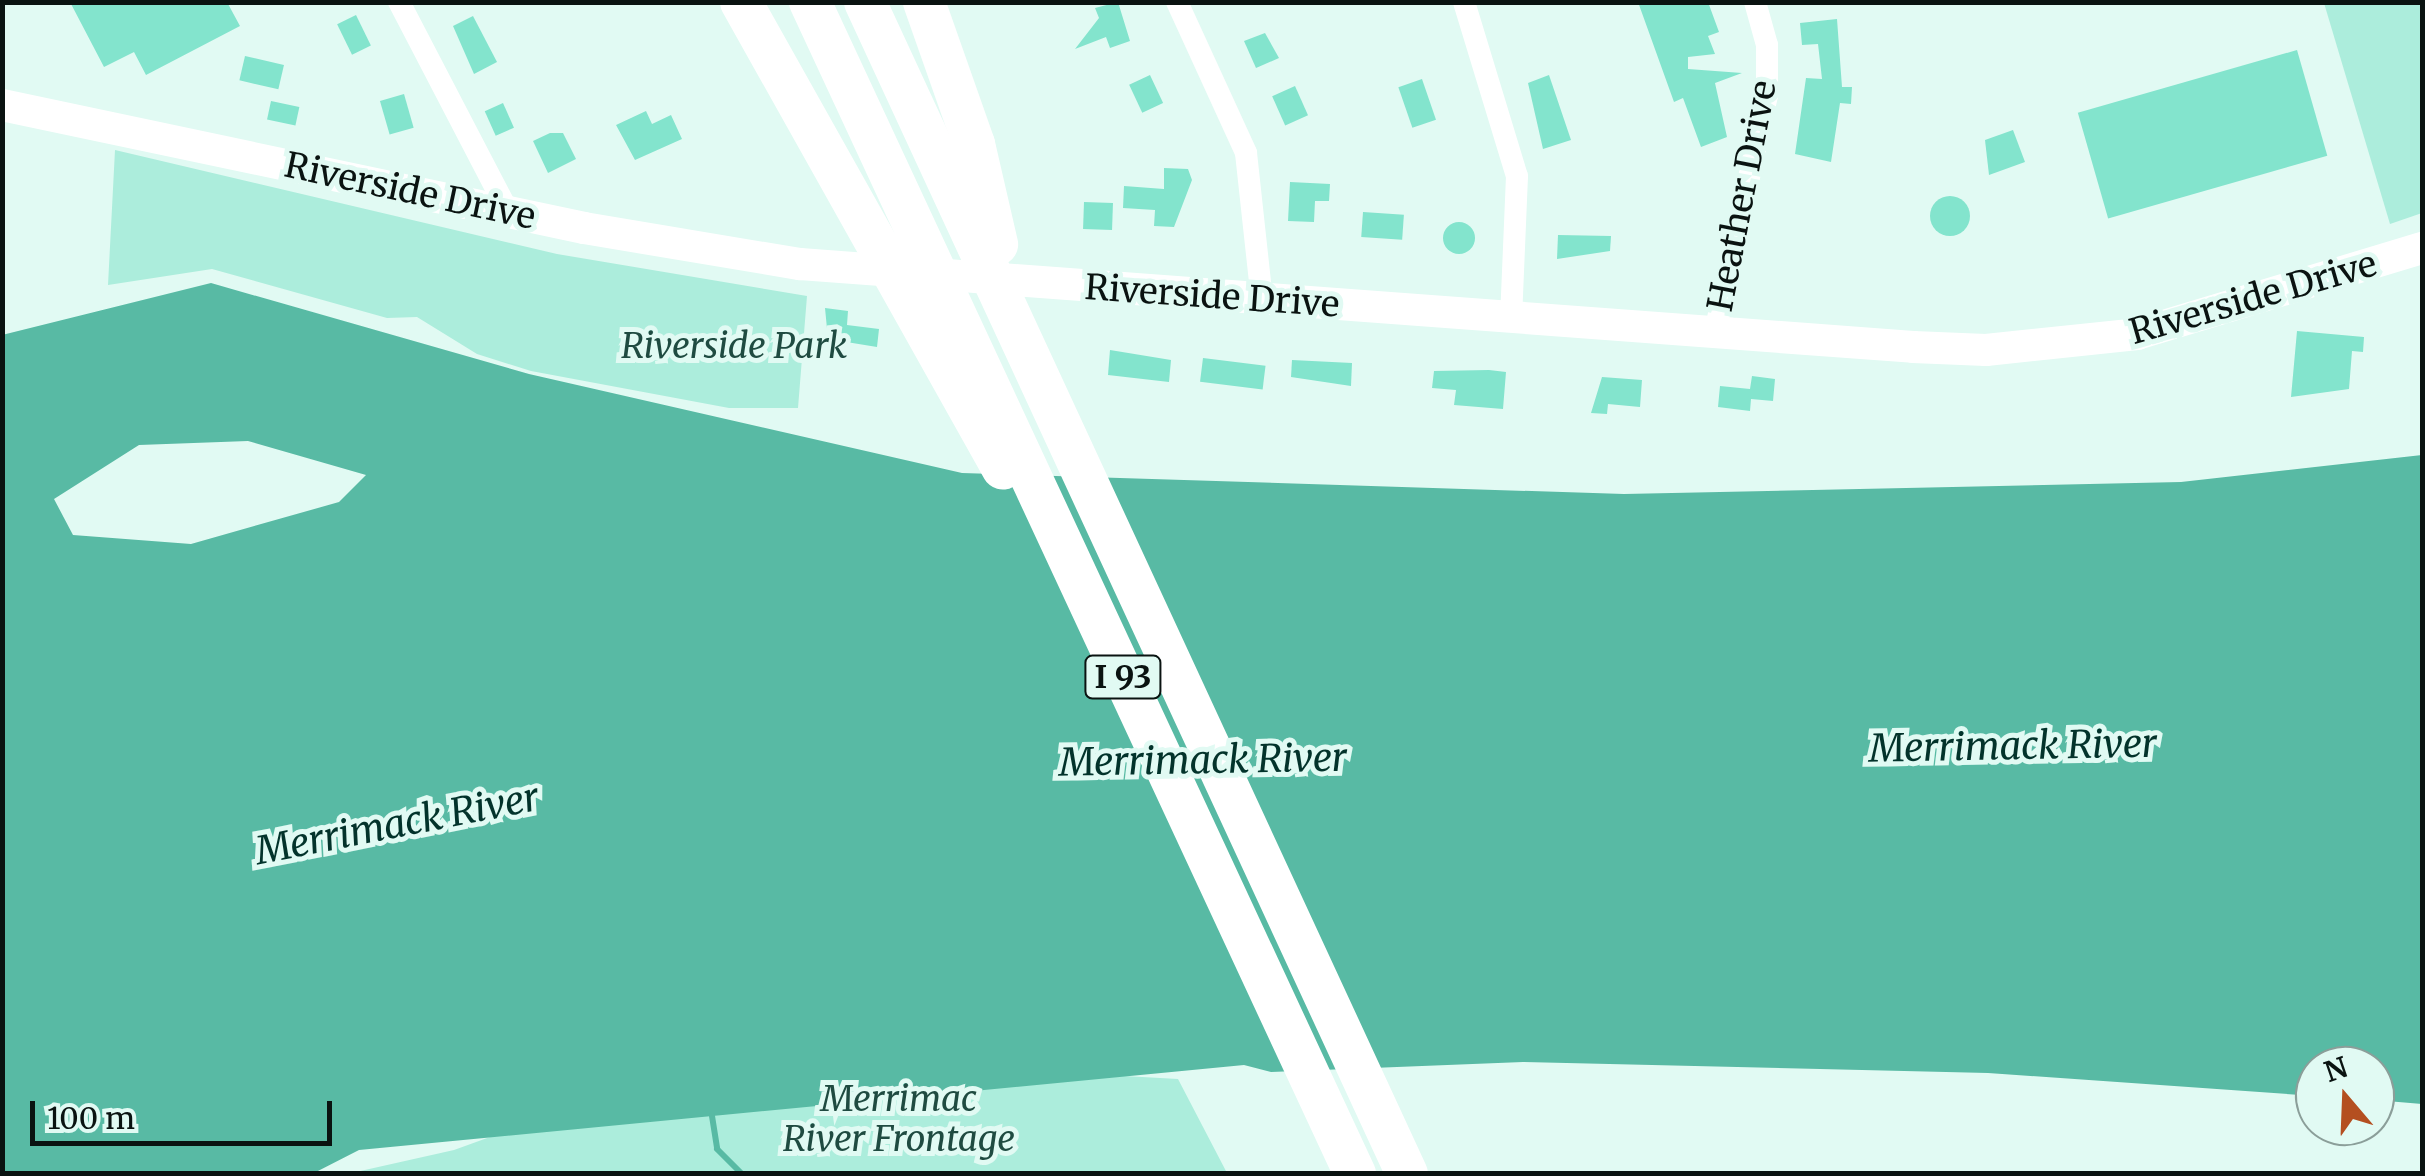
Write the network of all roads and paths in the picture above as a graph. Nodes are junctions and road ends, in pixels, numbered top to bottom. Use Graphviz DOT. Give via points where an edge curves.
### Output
graph roads {
  1 [pos="400,2"];
  2 [pos="741,2"];
  3 [pos="810,2"];
  4 [pos="866,2"];
  5 [pos="924,2"];
  6 [pos="1176,2"];
  7 [pos="1464,2"];
  8 [pos="1755,2"];
  9 [pos="2,105"];
  10 [pos="956,151"];
  11 [pos="508,211"];
  12 [pos="2422,248"];
  13 [pos="1262,300"];
  14 [pos="1511,317"];
  15 [pos="1715,332"];
  16 [pos="1074,573"];
  17 [pos="1356,1174"];
  18 [pos="1407,1174"];
  1 -- 11 [label="street"];
  2 -- 16 [label="highway" via="985,443"];
  3 -- 16 [label="highway, I 93"];
  4 -- 10 [label="highway"];
  5 -- 10 [label="highway"];
  6 -- 13 [label="street" via="1246,153"];
  7 -- 14 [label="street" via="1517,176"];
  8 -- 15 [label="street, Heather Drive" via="1767,45 1767,95"];
  9 -- 11 [label="main road, Riverside Drive"];
  10 -- 18 [label="highway, I 93" via="1016,327"];
  11 -- 13 [label="main road, Riverside Drive" via="800,264"];
  12 -- 15 [label="main road, Riverside Drive" via="2252,305 2121,336 1986,350"];
  13 -- 14 [label="main road, Riverside Drive"];
  14 -- 15 [label="main road, Riverside Drive"];
  16 -- 17 [label="highway, I 93"];
}
